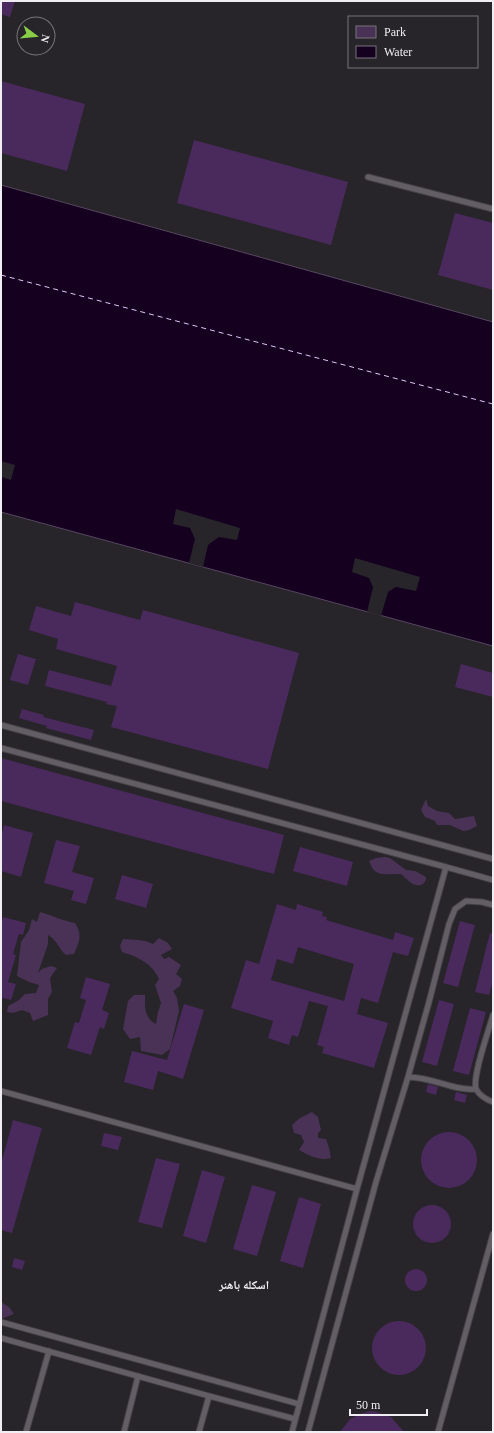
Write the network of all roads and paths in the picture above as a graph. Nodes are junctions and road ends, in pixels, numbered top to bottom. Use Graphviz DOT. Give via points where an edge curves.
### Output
graph roads {
  1 [pos="368,177"];
  2 [pos="493,209"];
  3 [pos="1,725"];
  4 [pos="1,748"];
  5 [pos="493,859"];
  6 [pos="446,867"];
  7 [pos="493,880"];
  8 [pos="493,905"];
  9 [pos="493,1015"];
  10 [pos="408,1077"];
  11 [pos="476,1089"];
  12 [pos="1,1091"];
  13 [pos="493,1102"];
  14 [pos="357,1189"];
  15 [pos="493,1234"];
  16 [pos="1,1322"];
  17 [pos="1,1338"];
  18 [pos="49,1351"];
  19 [pos="138,1376"];
  20 [pos="209,1396"];
  21 [pos="299,1404"];
  22 [pos="295,1419"];
  23 [pos="26,1432"];
  24 [pos="124,1432"];
  25 [pos="199,1432"];
  26 [pos="292,1432"];
  27 [pos="308,1432"];
  28 [pos="438,1432"];
  1 -- 2 [label="lane"];
  3 -- 5 [label="lane"];
  4 -- 6 [label="lane"];
  6 -- 7 [label="lane"];
  6 -- 14 [label="lane"];
  8 -- 10 [label="lane" via="466,901 455,909"];
  9 -- 11 [label="lane" via="476,1076"];
  10 -- 11 [label="lane" via="418,1077 466,1090"];
  10 -- 27 [label="lane" via="376,1182"];
  11 -- 13 [label="lane" via="486,1100"];
  12 -- 14 [label="lane"];
  14 -- 21 [label="lane"];
  15 -- 28 [label="lane"];
  16 -- 21 [label="lane"];
  17 -- 18 [label="lane"];
  18 -- 19 [label="lane"];
  18 -- 23 [label="lane"];
  19 -- 20 [label="lane"];
  19 -- 24 [label="lane"];
  20 -- 22 [label="lane"];
  20 -- 25 [label="lane"];
  21 -- 22 [label="lane"];
  22 -- 26 [label="lane"];
}
